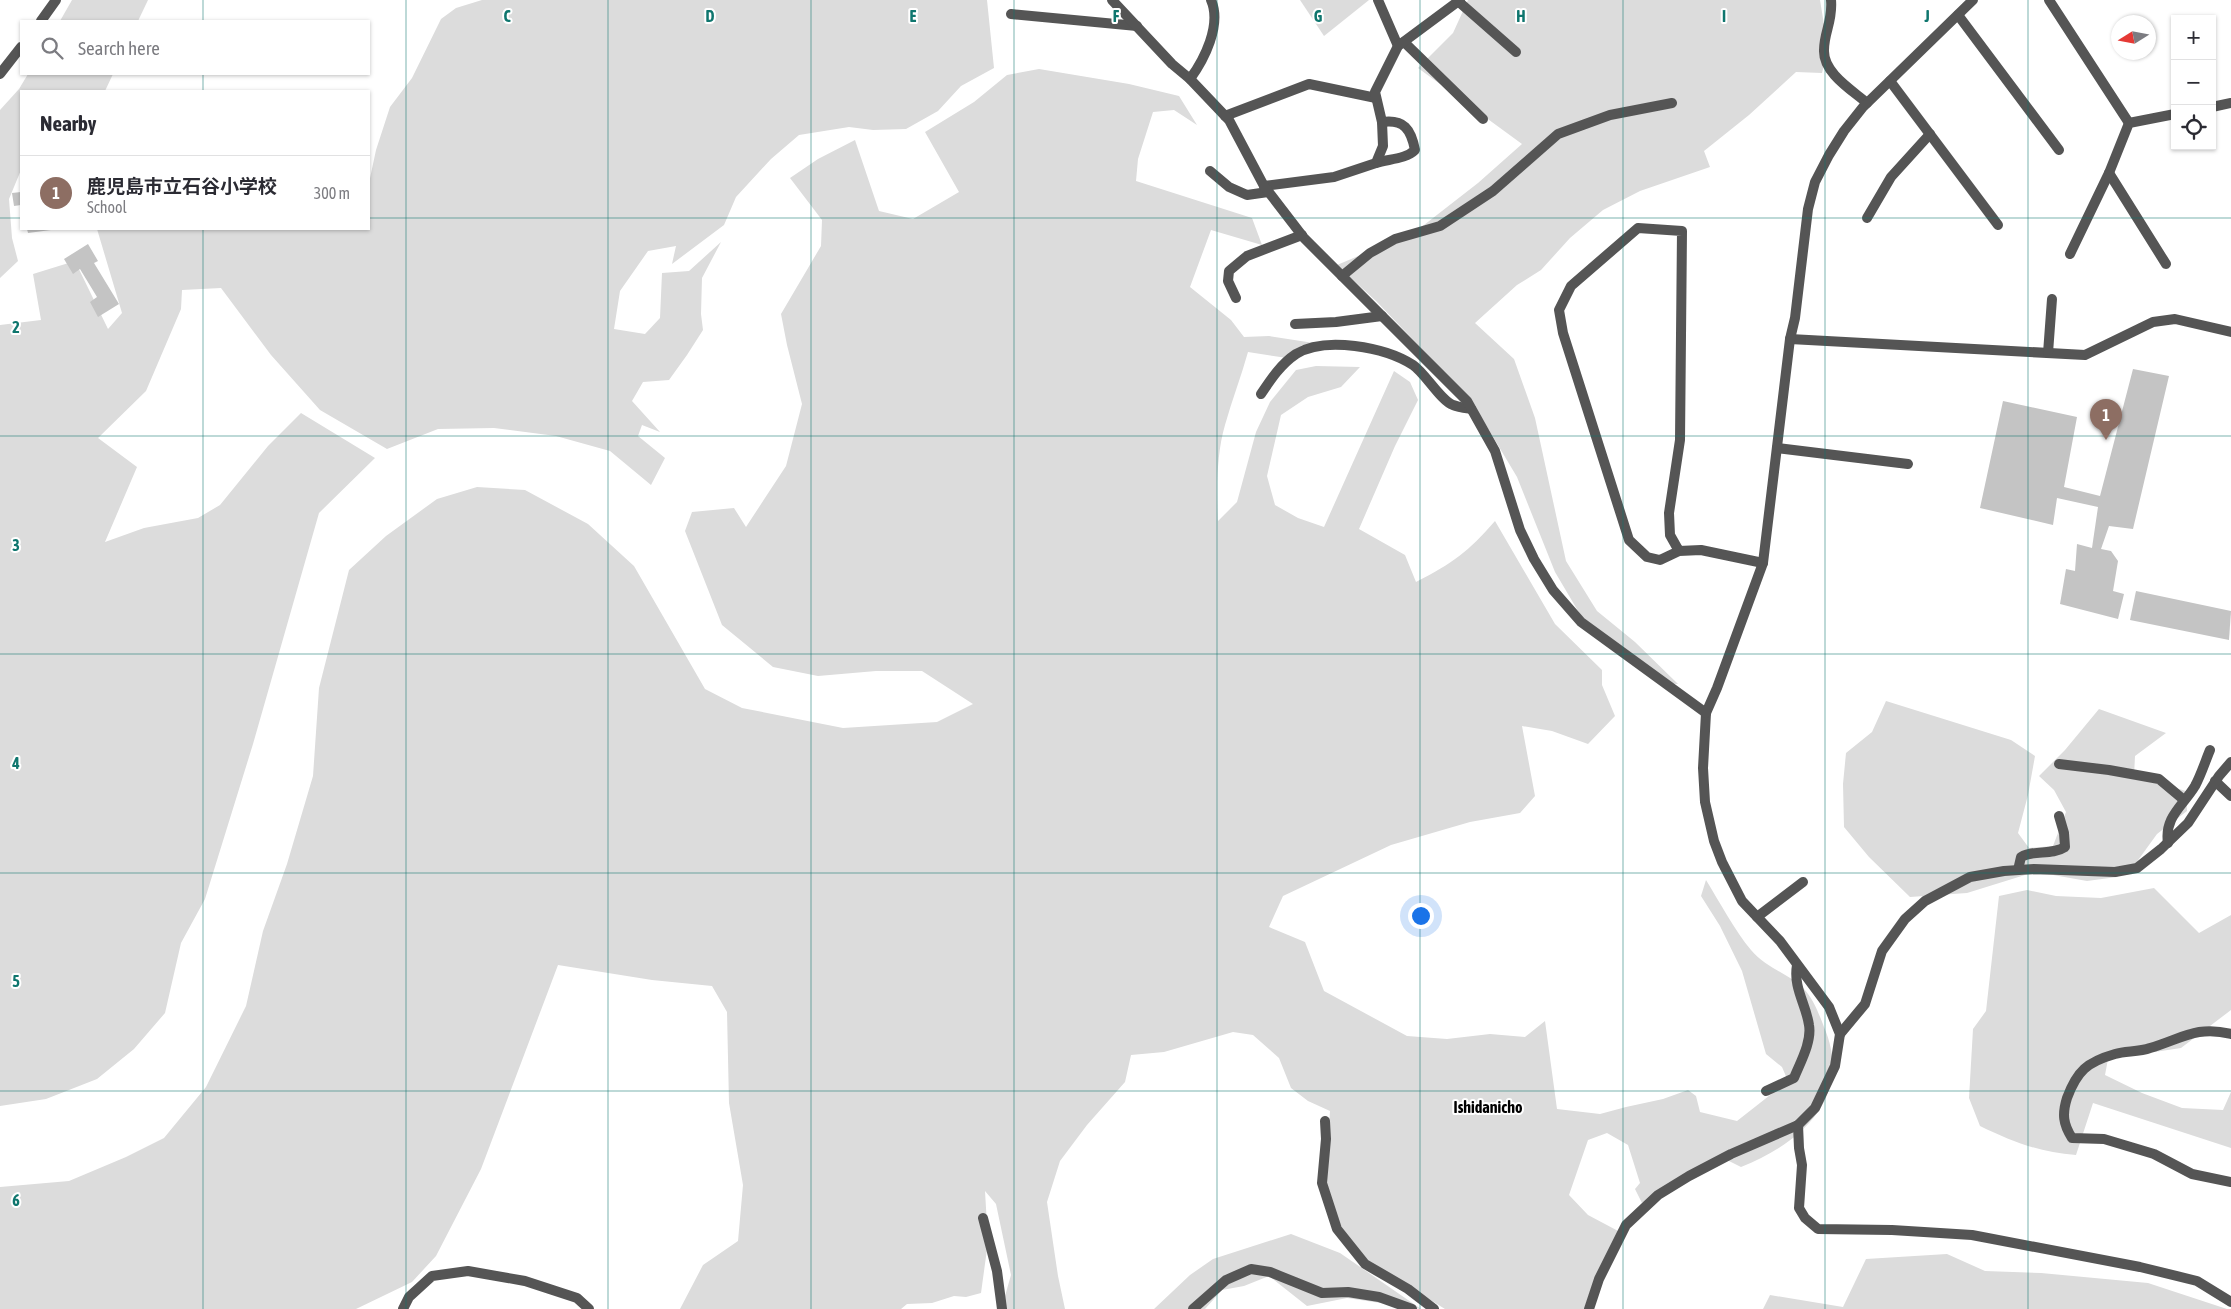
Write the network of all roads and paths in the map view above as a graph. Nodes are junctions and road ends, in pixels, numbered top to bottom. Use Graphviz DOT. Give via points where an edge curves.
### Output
graph roads {
  1 [pos="56,0"];
  2 [pos="1112,0"];
  3 [pos="1211,0"];
  4 [pos="1378,0"];
  5 [pos="1831,0"];
  6 [pos="1973,0"];
  7 [pos="2049,0"];
  8 [pos="1459,1"];
  9 [pos="1011,14"];
  10 [pos="1958,16"];
  11 [pos="42,20"];
  12 [pos="1137,26"];
  13 [pos="1401,44"];
  14 [pos="20,48"];
  15 [pos="1516,52"];
  16 [pos="0,74"];
  17 [pos="1190,79"];
  18 [pos="1890,81"];
  19 [pos="1376,98"];
  20 [pos="1672,103"];
  21 [pos="1867,103"];
  22 [pos="2231,103"];
  23 [pos="2216,106"];
  24 [pos="2171,115"];
  25 [pos="1225,116"];
  26 [pos="1483,120"];
  27 [pos="1382,122"];
  28 [pos="2129,123"];
  29 [pos="1930,134"];
  30 [pos="2059,150"];
  31 [pos="1376,163"];
  32 [pos="1210,171"];
  33 [pos="2109,173"];
  34 [pos="1266,189"];
  35 [pos="1867,218"];
  36 [pos="1998,225"];
  37 [pos="1302,235"];
  38 [pos="2070,254"];
  39 [pos="2166,264"];
  40 [pos="1342,276"];
  41 [pos="1236,298"];
  42 [pos="2052,299"];
  43 [pos="1382,316"];
  44 [pos="1295,324"];
  45 [pos="2231,332"];
  46 [pos="1790,339"];
  47 [pos="2048,353"];
  48 [pos="1261,394"];
  49 [pos="1471,408"];
  50 [pos="1777,448"];
  51 [pos="1908,464"];
  52 [pos="1678,551"];
  53 [pos="1763,563"];
  54 [pos="1706,713"];
  55 [pos="2210,750"];
  56 [pos="2231,762"];
  57 [pos="2060,764"];
  58 [pos="2215,781"];
  59 [pos="2231,796"];
  60 [pos="2184,800"];
  61 [pos="2059,816"];
  62 [pos="2168,843"];
  63 [pos="2018,870"];
  64 [pos="1804,882"];
  65 [pos="1757,917"];
  66 [pos="1798,965"];
  67 [pos="1840,1034"];
  68 [pos="2231,1034"];
  69 [pos="1766,1091"];
  70 [pos="1325,1120"];
  71 [pos="1798,1125"];
  72 [pos="2231,1182"];
  73 [pos="983,1218"];
  74 [pos="2231,1302"];
  75 [pos="403,1309"];
  76 [pos="589,1309"];
  77 [pos="1002,1309"];
  78 [pos="1193,1309"];
  79 [pos="1412,1309"];
  80 [pos="1434,1309"];
  81 [pos="1589,1309"];
  1 -- 11 [label="street"];
  2 -- 12 [label="street"];
  3 -- 17 [label="street" via="1214,25 1202,62"];
  4 -- 13 [label="street"];
  5 -- 21 [label="street" via="1833,14 1823,51 1830,71"];
  6 -- 10 [label="street"];
  7 -- 28 [label="street"];
  8 -- 13 [label="street"];
  8 -- 15 [label="street"];
  9 -- 12 [label="street"];
  10 -- 18 [label="street"];
  10 -- 30 [label="street"];
  12 -- 17 [label="street"];
  13 -- 19 [label="street" via="1375,92"];
  13 -- 26 [label="street"];
  14 -- 16 [label="street"];
  17 -- 25 [label="street"];
  18 -- 21 [label="street"];
  18 -- 29 [label="street"];
  19 -- 25 [label="street" via="1310,84"];
  19 -- 27 [label="street"];
  20 -- 40 [label="street" via="1610,115 1558,134 1492,191 1440,226 1395,239 1370,253"];
  21 -- 46 [label="street" via="1844,131 1815,182 1808,209"];
  22 -- 23 [label="street"];
  24 -- 28 [label="street"];
  25 -- 34 [label="street"];
  27 -- 31 [label="street" via="1383,146"];
  27 -- 31 [label="street" via="1393,120 1402,124 1413,136 1415,150 1408,156"];
  28 -- 33 [label="street"];
  29 -- 35 [label="street" via="1891,177"];
  29 -- 36 [label="street"];
  31 -- 34 [label="street" via="1334,177"];
  32 -- 34 [label="street" via="1229,187 1247,195"];
  33 -- 38 [label="street"];
  33 -- 39 [label="street"];
  34 -- 37 [label="street"];
  37 -- 40 [label="street"];
  37 -- 41 [label="street" via="1247,256 1229,271 1228,282"];
  40 -- 43 [label="street"];
  42 -- 47 [label="street"];
  43 -- 44 [label="street"];
  43 -- 49 [label="street"];
  45 -- 47 [label="street" via="2175,319 2153,322 2085,355"];
  46 -- 47 [label="street"];
  46 -- 50 [label="street"];
  48 -- 49 [label="street" via="1279,368 1296,354 1310,348 1350,344 1385,352 1414,365 1451,405"];
  49 -- 54 [label="street" via="1495,450 1520,530 1553,590 1581,622"];
  50 -- 51 [label="street"];
  50 -- 53 [label="street"];
  52 -- 52 [label="street" via="1660,560 1647,557 1629,540 1563,333 1559,310 1571,286 1638,228 1682,231 1680,440 1669,513 1670,535"];
  52 -- 53 [label="street" via="1701,550"];
  53 -- 54 [label="street"];
  54 -- 65 [label="street" via="1705,802 1714,841 1742,901"];
  55 -- 60 [label="street" via="2195,786"];
  56 -- 58 [label="street"];
  57 -- 60 [label="street" via="2159,779"];
  58 -- 59 [label="street"];
  58 -- 62 [label="street" via="2188,823"];
  60 -- 62 [label="street" via="2166,830"];
  61 -- 63 [label="street" via="2065,847 2057,852 2028,853 2021,857"];
  62 -- 63 [label="street" via="2137,868 2115,872"];
  63 -- 67 [label="street" via="1970,877 1925,902 1905,919 1882,951 1865,1004"];
  64 -- 65 [label="street"];
  65 -- 66 [label="street"];
  66 -- 67 [label="street" via="1829,1007"];
  66 -- 69 [label="street" via="1795,976 1810,1026 1807,1046 1794,1078"];
  67 -- 71 [label="street" via="1835,1066 1825,1091 1815,1108"];
  68 -- 72 [label="street" via="2214,1030 2195,1032 2088,1065 2074,1079 2064,1108 2064,1126 2072,1138 2112,1142 2154,1154 2192,1174"];
  70 -- 80 [label="street" via="1322,1183 1337,1229 1365,1264 1408,1289"];
  71 -- 74 [label="street" via="1802,1165 1799,1208 1818,1229 1972,1235 2197,1281"];
  71 -- 81 [label="street" via="1731,1154 1658,1196 1626,1225 1599,1279"];
  73 -- 77 [label="street" via="998,1270"];
  75 -- 76 [label="street" via="409,1297 432,1276 468,1271 525,1281 577,1298"];
  78 -- 79 [label="street" via="1226,1280 1252,1269 1270,1272 1322,1293 1348,1292 1371,1296"];
}
